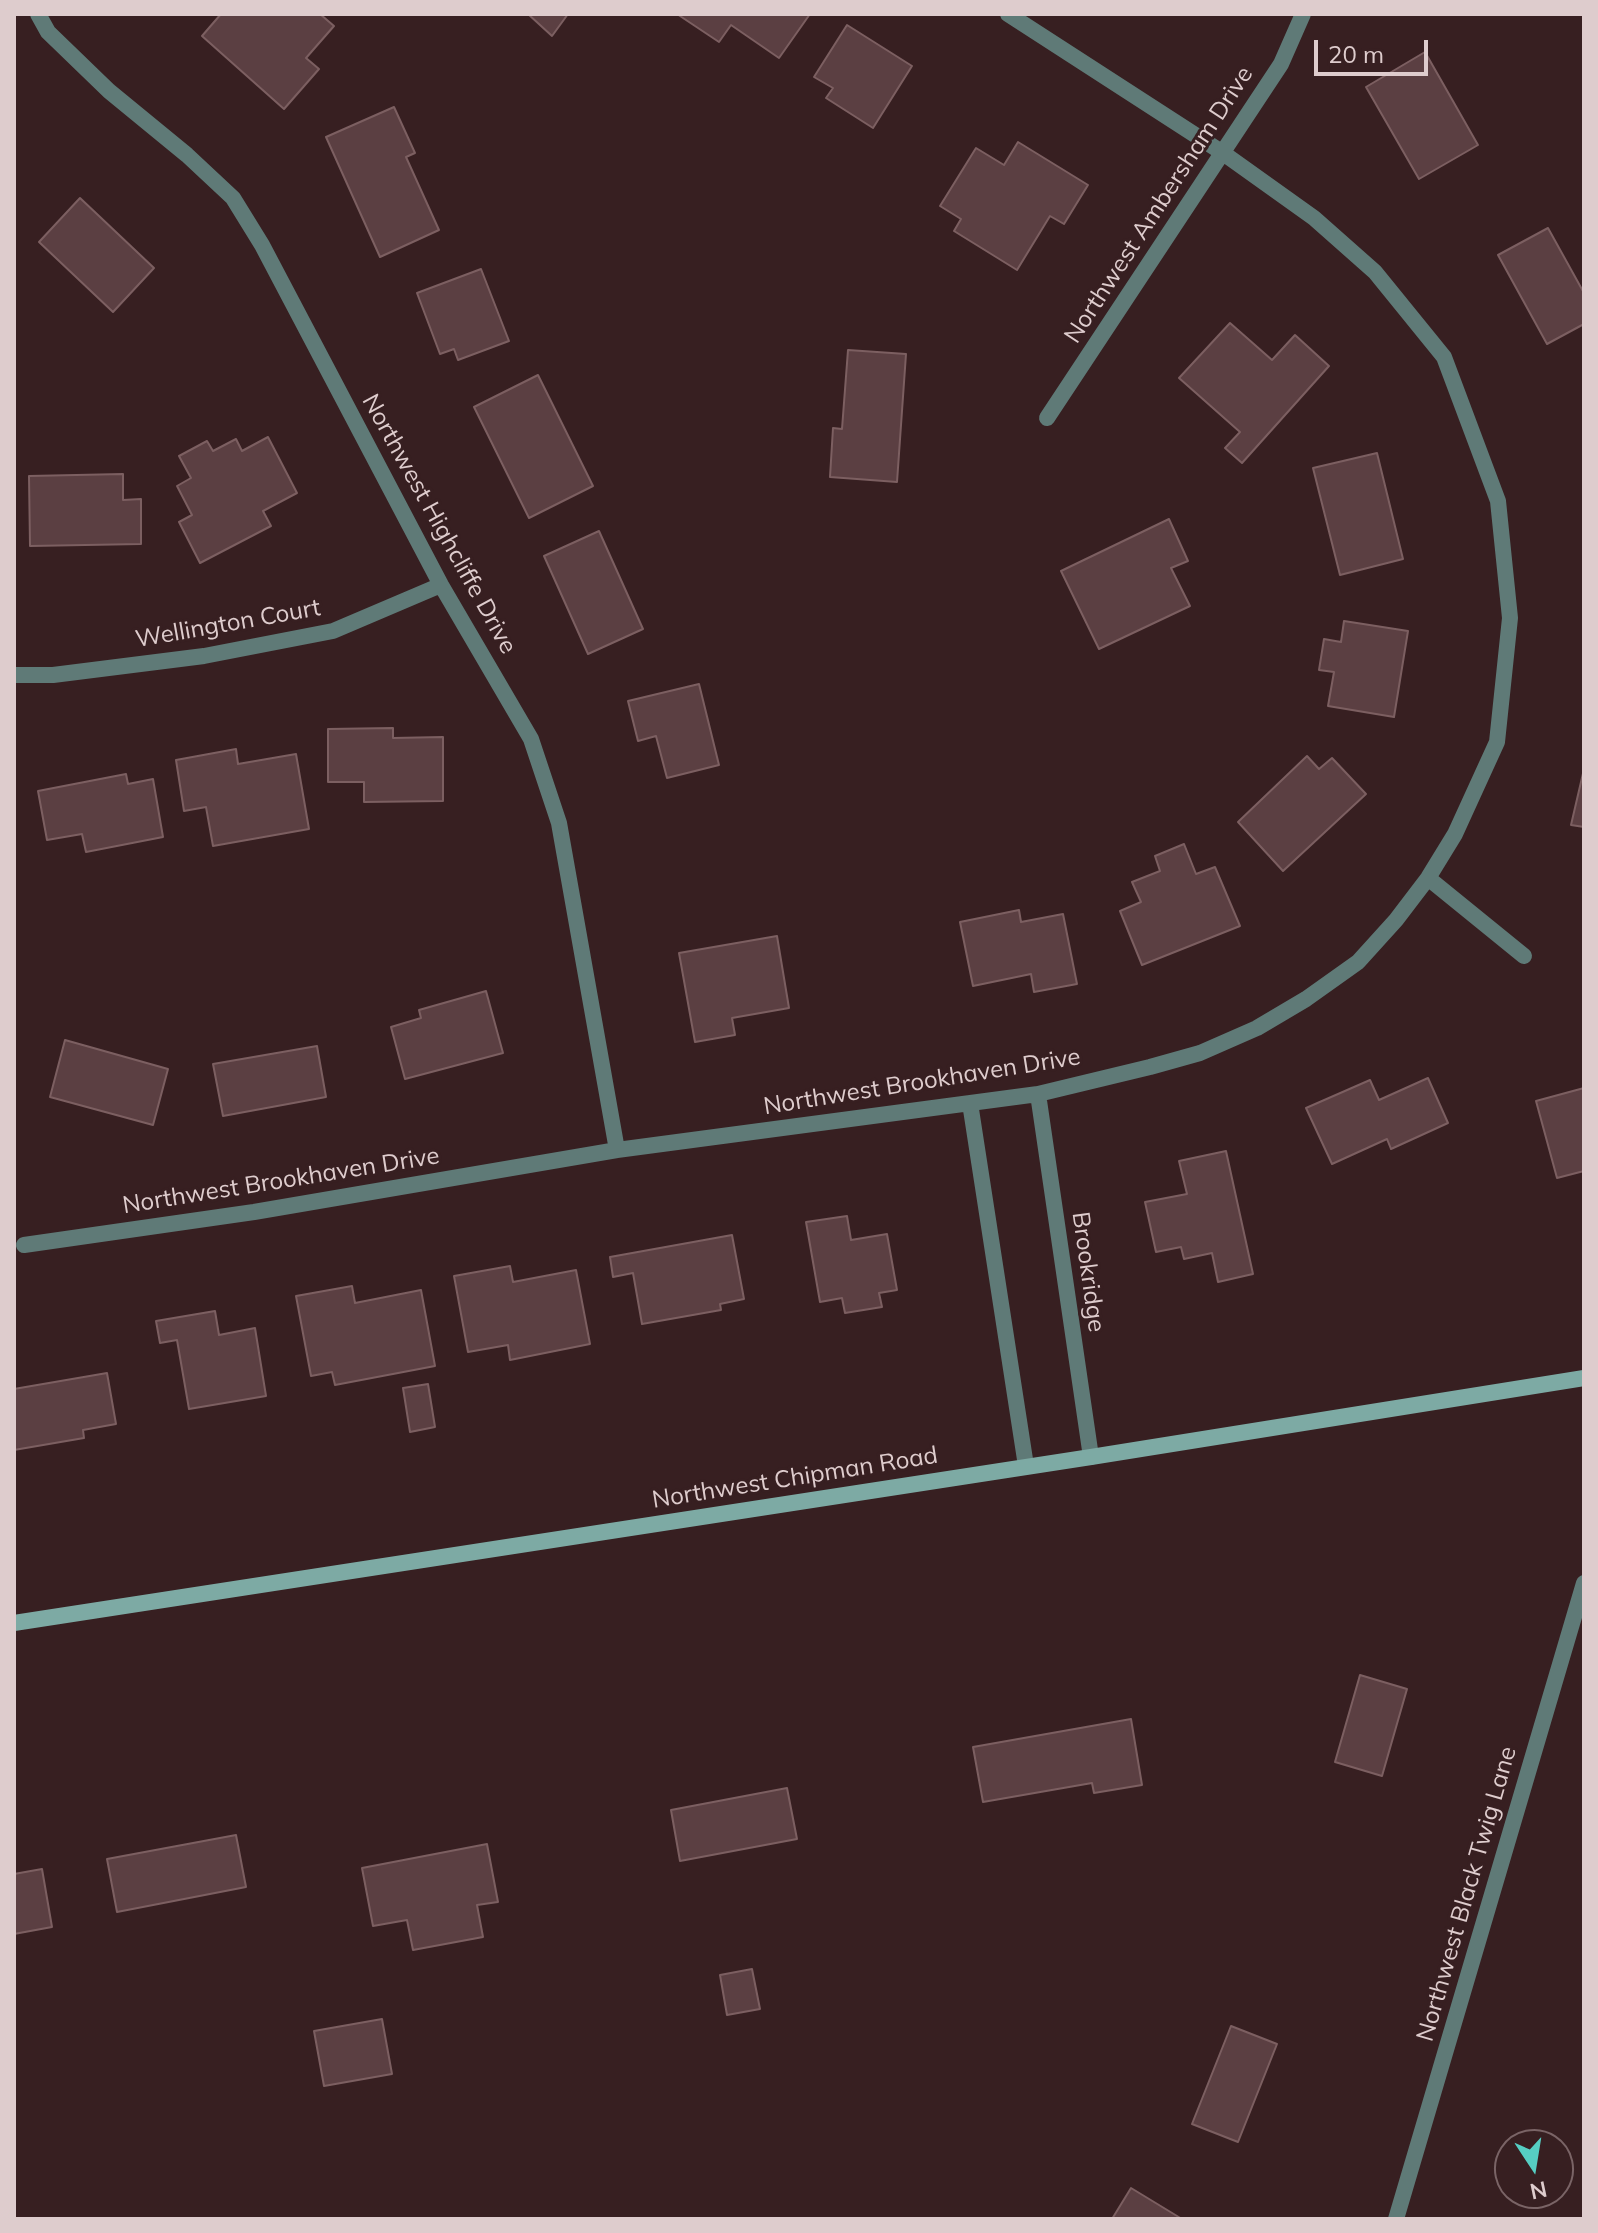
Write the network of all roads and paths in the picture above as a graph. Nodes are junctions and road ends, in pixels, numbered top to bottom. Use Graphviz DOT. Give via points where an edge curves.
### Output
graph roads {
  1 [pos="38,14"];
  2 [pos="1008,14"];
  3 [pos="1303,14"];
  4 [pos="1223,153"];
  5 [pos="1047,418"];
  6 [pos="441,585"];
  7 [pos="14,675"];
  8 [pos="1428,878"];
  9 [pos="1524,956"];
  10 [pos="1038,1094"];
  11 [pos="970,1103"];
  12 [pos="617,1150"];
  13 [pos="24,1245"];
  14 [pos="1584,1378"];
  15 [pos="1091,1457"];
  16 [pos="1026,1466"];
  17 [pos="1584,1583"];
  18 [pos="14,1623"];
  19 [pos="1396,2219"];
  1 -- 6 [label="street, Northwest Highcliffe Drive" via="48,32 99,81 233,198"];
  2 -- 4 [label="street, Northwest Brookhaven Drive"];
  3 -- 4 [label="street, Northwest Ambersham Drive" via="1281,64"];
  4 -- 5 [label="street, Northwest Ambersham Drive"];
  4 -- 8 [label="street, Northwest Brookhaven Drive" via="1314,218 1375,272 1444,357 1498,501 1510,618 1497,742 1455,834"];
  6 -- 7 [label="street, Wellington Court" via="333,631 204,656"];
  6 -- 12 [label="street, Northwest Highcliffe Drive" via="531,739 559,823"];
  8 -- 9 [label="street"];
  8 -- 10 [label="street, Northwest Brookhaven Drive" via="1358,962 1257,1028 1200,1053"];
  10 -- 11 [label="street, Northwest Brookhaven Drive"];
  10 -- 15 [label="street, Brookridge"];
  11 -- 12 [label="street, Northwest Brookhaven Drive"];
  11 -- 16 [label="street"];
  12 -- 13 [label="street, Northwest Brookhaven Drive"];
  14 -- 15 [label="main road, Northwest Chipman Road"];
  15 -- 16 [label="main road, Northwest Chipman Road"];
  16 -- 18 [label="main road, Northwest Chipman Road"];
  17 -- 19 [label="street, Northwest Black Twig Lane"];
}
